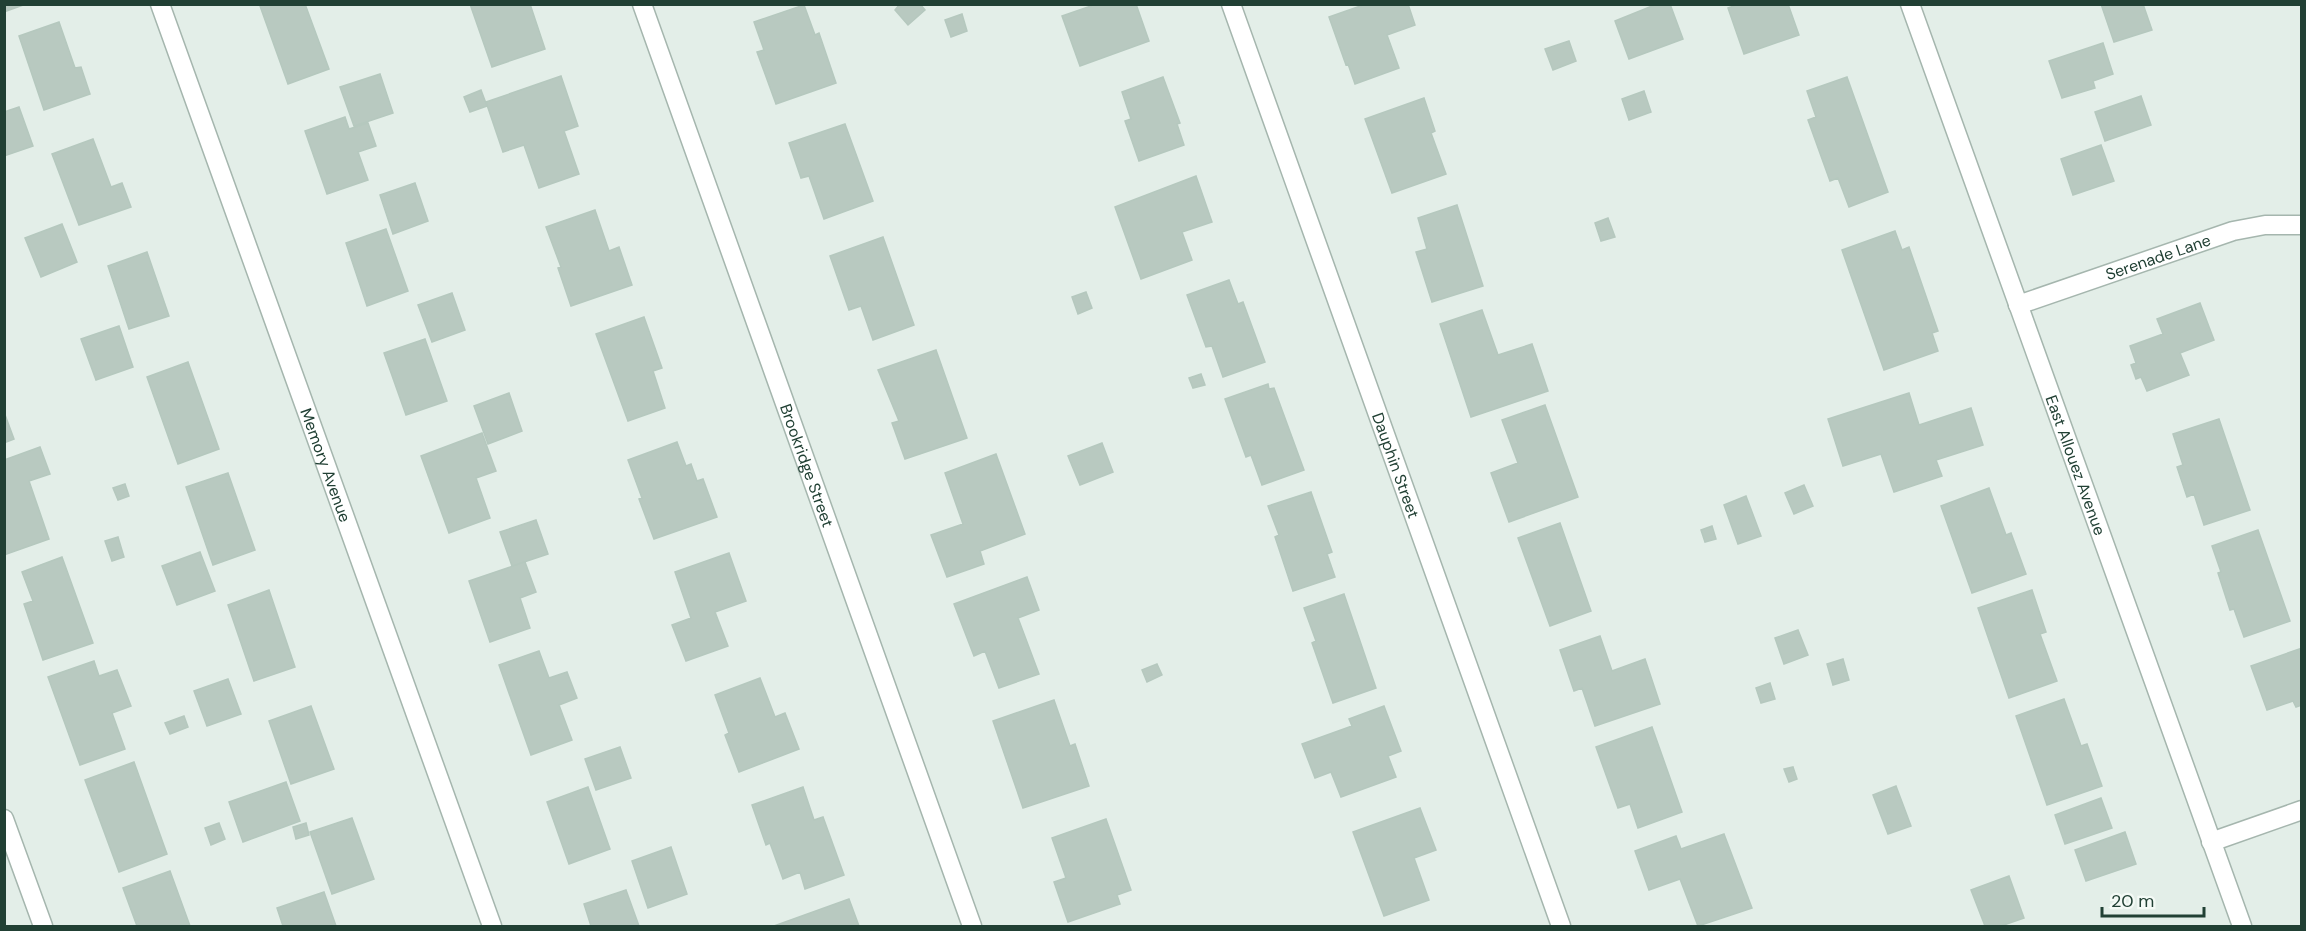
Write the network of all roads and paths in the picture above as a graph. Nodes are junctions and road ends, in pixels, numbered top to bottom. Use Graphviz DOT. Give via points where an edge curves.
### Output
graph roads {
  1 [pos="160,4"];
  2 [pos="642,4"];
  3 [pos="1231,4"];
  4 [pos="1910,4"];
  5 [pos="2301,225"];
  6 [pos="2018,305"];
  7 [pos="2301,810"];
  8 [pos="4,819"];
  9 [pos="2211,842"];
  10 [pos="43,927"];
  11 [pos="492,927"];
  12 [pos="972,927"];
  13 [pos="1561,927"];
  14 [pos="2242,927"];
  1 -- 11 [label="street, Memory Avenue"];
  2 -- 12 [label="street, Brookridge Street"];
  3 -- 13 [label="street, Dauphin Street"];
  4 -- 6 [label="street, East Allouez Avenue"];
  5 -- 6 [label="street, Serenade Lane" via="2265,225 2233,231"];
  6 -- 9 [label="street, East Allouez Avenue"];
  7 -- 9 [label="street"];
  8 -- 10 [label="street"];
  9 -- 14 [label="street, East Allouez Avenue"];
}
